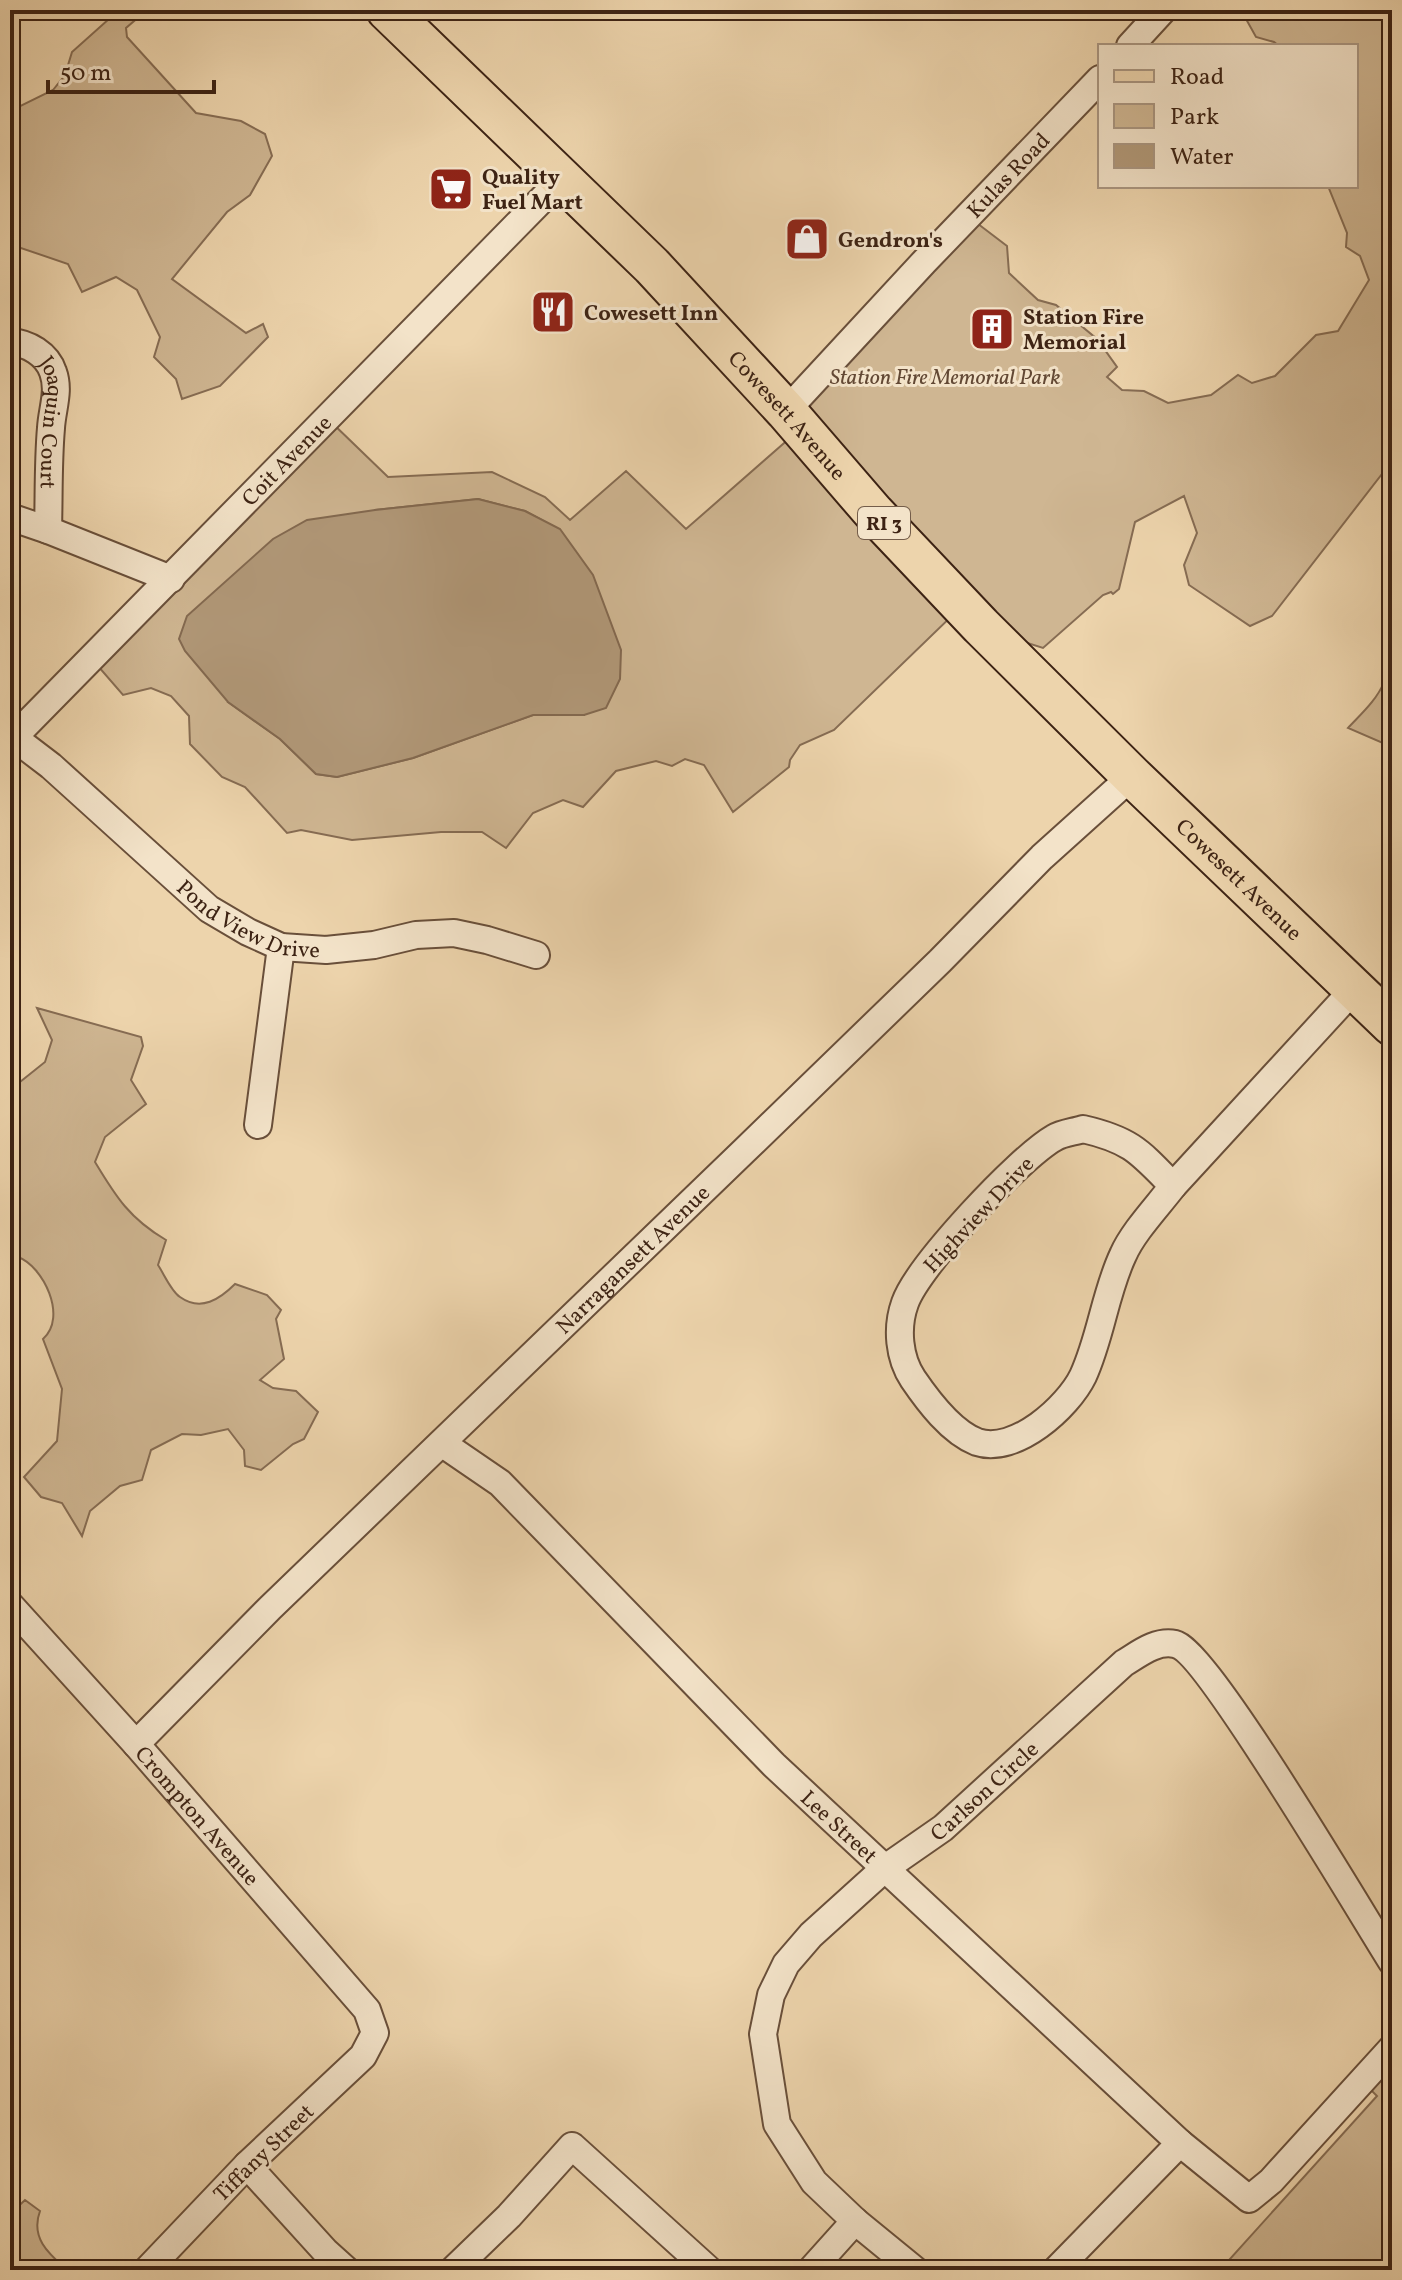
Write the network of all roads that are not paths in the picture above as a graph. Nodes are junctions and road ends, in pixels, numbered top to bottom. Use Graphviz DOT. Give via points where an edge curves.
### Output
graph roads {
  1 [pos="387,10"];
  2 [pos="1163,10"];
  3 [pos="1132,44"];
  4 [pos="1098,81"];
  5 [pos="561,180"];
  6 [pos="10,342"];
  7 [pos="786,411"];
  8 [pos="10,517"];
  9 [pos="48,530"];
  10 [pos="171,579"];
  11 [pos="12,739"];
  12 [pos="1132,776"];
  13 [pos="281,947"];
  14 [pos="536,955"];
  15 [pos="1354,989"];
  16 [pos="1392,1025"];
  17 [pos="258,1125"];
  18 [pos="1173,1186"];
  19 [pos="443,1444"];
  20 [pos="10,1605"];
  21 [pos="136,1744"];
  22 [pos="884,1869"];
  23 [pos="1392,1962"];
  24 [pos="375,2033"];
  25 [pos="1392,2048"];
  26 [pos="1180,2143"];
  27 [pos="247,2165"];
  28 [pos="855,2221"];
  29 [pos="147,2270"];
  30 [pos="346,2270"];
  31 [pos="453,2270"];
  32 [pos="709,2270"];
  33 [pos="811,2270"];
  34 [pos="915,2270"];
  35 [pos="1056,2270"];
  1 -- 5 [label="main road, Cowesett Avenue / RI 3"];
  2 -- 3 [label="street"];
  4 -- 7 [label="street, Kulas Road"];
  5 -- 7 [label="main road, Cowesett Avenue / RI 3" via="652,266"];
  5 -- 10 [label="street, Coit Avenue"];
  6 -- 9 [label="street, Joaquin Court" via="26,343 53,370 57,392"];
  7 -- 12 [label="main road, Cowesett Avenue / RI 3" via="970,615"];
  8 -- 9 [label="street, Joaquin Court"];
  9 -- 10 [label="street, Joaquin Court"];
  10 -- 11 [label="street, Coit Avenue"];
  11 -- 13 [label="street, Pond View Drive" via="51,766 209,909"];
  12 -- 15 [label="main road, Cowesett Avenue / RI 3"];
  12 -- 19 [label="street, Narragansett Avenue" via="1042,857"];
  13 -- 14 [label="street, Pond View Drive" via="326,950 454,933"];
  13 -- 17 [label="street"];
  15 -- 16 [label="main road, Cowesett Avenue / RI 3"];
  15 -- 18 [label="street, Highview Drive"];
  18 -- 18 [label="street, Highview Drive" via="1123,1252 1083,1376 1066,1404 1038,1427 1006,1442 978,1442 953,1426 904,1365 904,1304 923,1273 986,1199 1030,1155 1056,1137 1083,1129 1138,1149"];
  19 -- 21 [label="street, Narragansett Avenue"];
  19 -- 22 [label="street, Lee Street" via="500,1483 763,1754"];
  20 -- 21 [label="street, Crompton Avenue"];
  21 -- 24 [label="street, Crompton Avenue" via="367,2010"];
  22 -- 23 [label="street, Carlson Circle" via="943,1828 1124,1663 1152,1646 1175,1644 1206,1673 1239,1717"];
  22 -- 26 [label="street, Lee Street"];
  22 -- 28 [label="street, Carlson Circle" via="786,1964 771,1995 763,2034 777,2124 814,2182"];
  24 -- 27 [label="street, Tiffany Street" via="363,2056"];
  25 -- 26 [label="street, Lee Street" via="1249,2199"];
  26 -- 35 [label="street"];
  27 -- 29 [label="street, Tiffany Street"];
  27 -- 30 [label="street"];
  28 -- 33 [label="street"];
  28 -- 34 [label="street, Carlson Circle"];
  31 -- 32 [label="street" via="572,2146"];
}
